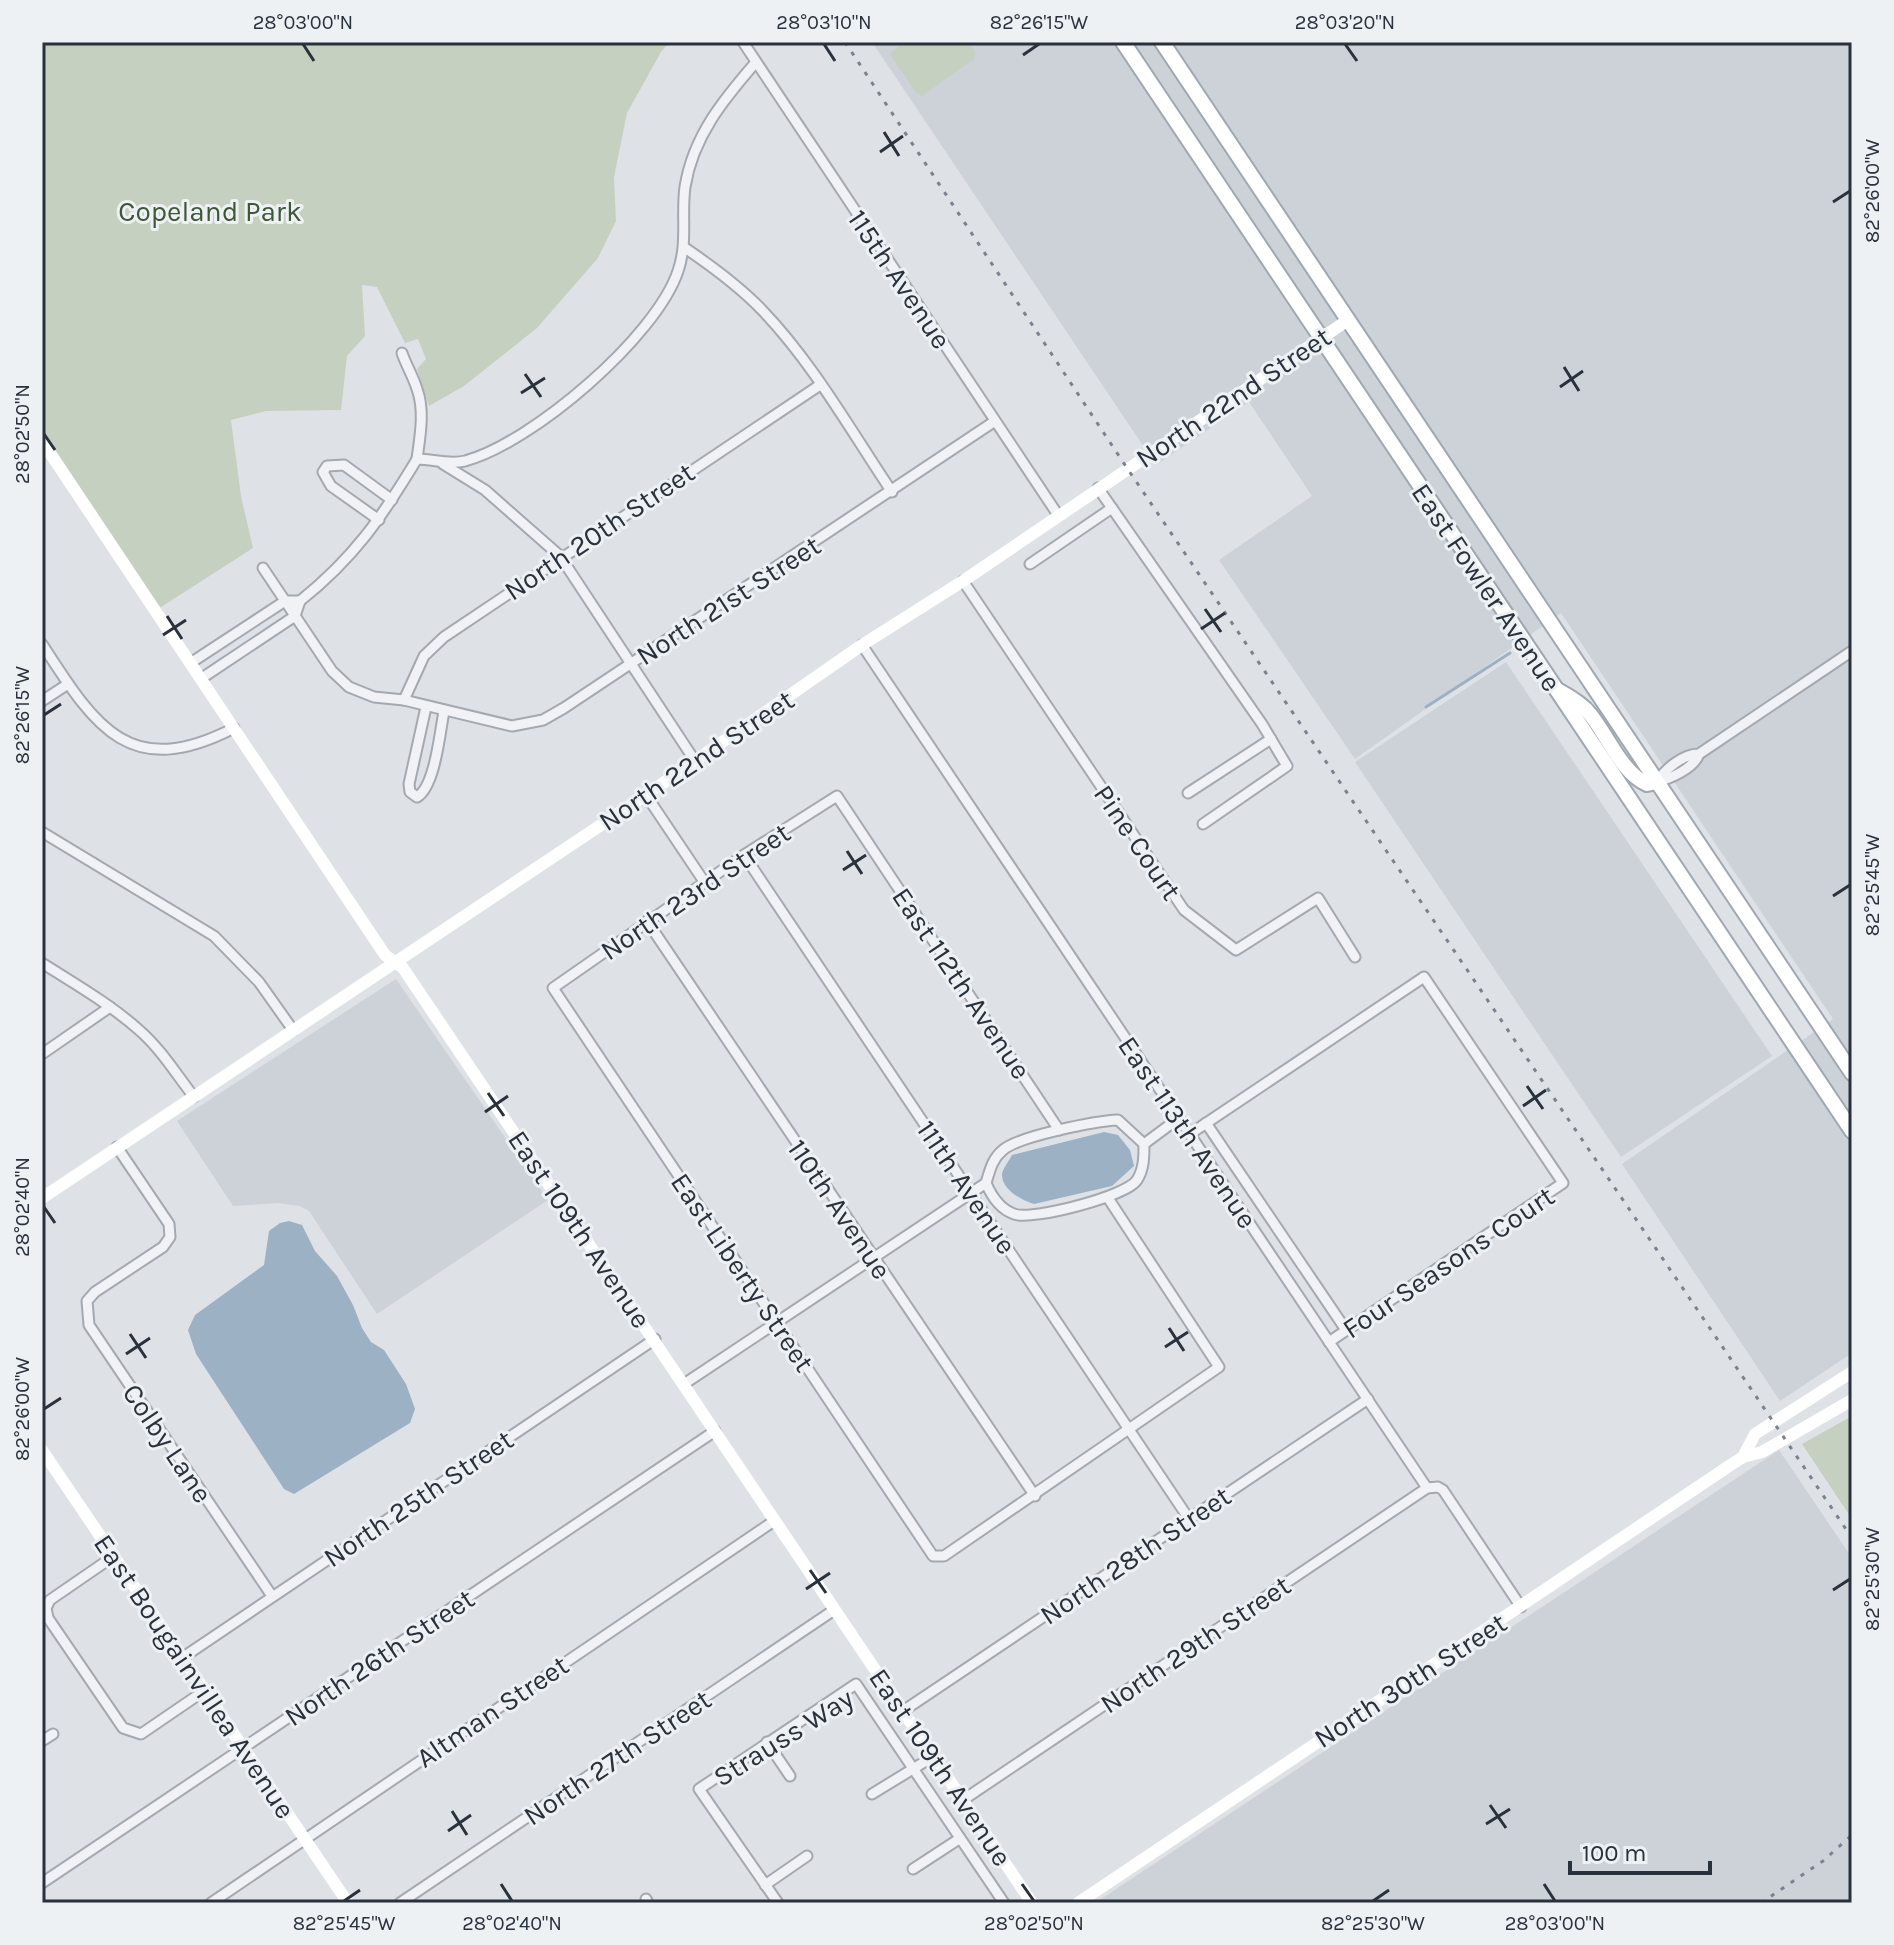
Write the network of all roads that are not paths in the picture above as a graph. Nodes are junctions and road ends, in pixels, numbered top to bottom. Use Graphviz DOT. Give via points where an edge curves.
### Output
graph roads {
  1 [pos="743,42"];
  2 [pos="1123,42"];
  3 [pos="1162,42"];
  4 [pos="756,62"];
  5 [pos="685,248"];
  6 [pos="1348,320"];
  7 [pos="1321,338"];
  8 [pos="402,353"];
  9 [pos="820,385"];
  10 [pos="995,421"];
  11 [pos="42,441"];
  12 [pos="417,459"];
  13 [pos="443,464"];
  14 [pos="1098,488"];
  15 [pos="892,492"];
  16 [pos="392,500"];
  17 [pos="1112,508"];
  18 [pos="1058,515"];
  19 [pos="379,520"];
  20 [pos="560,556"];
  21 [pos="1030,564"];
  22 [pos="263,568"];
  23 [pos="963,581"];
  24 [pos="285,601"];
  25 [pos="300,601"];
  26 [pos="295,616"];
  27 [pos="42,644"];
  28 [pos="862,645"];
  29 [pos="1852,651"];
  30 [pos="192,662"];
  31 [pos="631,663"];
  32 [pos="202,678"];
  33 [pos="68,684"];
  34 [pos="1555,688"];
  35 [pos="404,700"];
  36 [pos="42,701"];
  37 [pos="426,707"];
  38 [pos="444,711"];
  39 [pos="234,728"];
  40 [pos="1271,739"];
  41 [pos="695,761"];
  42 [pos="1657,782"];
  43 [pos="1188,793"];
  44 [pos="646,795"];
  45 [pos="837,796"];
  46 [pos="1203,824"];
  47 [pos="42,832"];
  48 [pos="744,855"];
  49 [pos="705,883"];
  50 [pos="647,921"];
  51 [pos="1355,957"];
  52 [pos="395,962"];
  53 [pos="42,963"];
  54 [pos="553,988"];
  55 [pos="110,1007"];
  56 [pos="293,1030"];
  57 [pos="42,1054"];
  58 [pos="1852,1073"];
  59 [pos="194,1097"];
  60 [pos="1179,1118"];
  61 [pos="1206,1123"];
  62 [pos="1059,1130"];
  63 [pos="1852,1131"];
  64 [pos="1190,1134"];
  65 [pos="1144,1144"];
  66 [pos="117,1147"];
  67 [pos="986,1183"];
  68 [pos="970,1192"];
  69 [pos="42,1198"];
  70 [pos="1108,1198"];
  71 [pos="872,1257"];
  72 [pos="776,1322"];
  73 [pos="1346,1330"];
  74 [pos="655,1339"];
  75 [pos="1329,1342"];
  76 [pos="1852,1372"];
  77 [pos="684,1384"];
  78 [pos="1368,1399"];
  79 [pos="1852,1400"];
  80 [pos="1129,1429"];
  81 [pos="715,1431"];
  82 [pos="42,1450"];
  83 [pos="1743,1457"];
  84 [pos="47,1468"];
  85 [pos="1427,1488"];
  86 [pos="1035,1496"];
  87 [pos="1189,1519"];
  88 [pos="774,1521"];
  89 [pos="114,1556"];
  90 [pos="272,1596"];
  91 [pos="1521,1607"];
  92 [pos="834,1610"];
  93 [pos="182,1658"];
  94 [pos="204,1691"];
  95 [pos="903,1711"];
  96 [pos="53,1734"];
  97 [pos="42,1741"];
  98 [pos="767,1742"];
  99 [pos="243,1748"];
  100 [pos="934,1756"];
  101 [pos="913,1771"];
  102 [pos="790,1776"];
  103 [pos="872,1794"];
  104 [pos="963,1800"];
  105 [pos="305,1839"];
  106 [pos="959,1839"];
  107 [pos="807,1856"];
  108 [pos="913,1869"];
  109 [pos="42,1883"];
  110 [pos="765,1885"];
  111 [pos="211,1903"];
  112 [pos="348,1903"];
  113 [pos="400,1903"];
  114 [pos="778,1903"];
  115 [pos="1004,1903"];
  116 [pos="1032,1903"];
  117 [pos="1078,1903"];
  1 -- 4 [label="street, 115th Avenue"];
  2 -- 7 [label="main road, East Fowler Avenue"];
  3 -- 6 [label="main road, East Fowler Avenue"];
  4 -- 5 [label="street" via="699,138 685,187"];
  4 -- 10 [label="street, 115th Avenue"];
  5 -- 9 [label="street" via="724,274 763,311"];
  5 -- 13 [label="street" via="677,275 645,326 606,369 512,439 465,461"];
  6 -- 7 [label="street, North 22nd Street"];
  6 -- 42 [label="main road, East Fowler Avenue"];
  7 -- 14 [label="street, North 22nd Street"];
  7 -- 34 [label="main road, East Fowler Avenue"];
  8 -- 12 [label="street" via="418,389 422,423"];
  9 -- 15 [label="street"];
  9 -- 20 [label="street, North 20th Street"];
  10 -- 15 [label="street, North 21st Street"];
  10 -- 18 [label="street, 115th Avenue"];
  11 -- 30 [label="street, East 109th Avenue"];
  12 -- 13 [label="street"];
  12 -- 16 [label="street"];
  13 -- 20 [label="street" via="485,490"];
  14 -- 17 [label="street"];
  14 -- 18 [label="street, North 22nd Street"];
  15 -- 31 [label="street, North 21st Street"];
  16 -- 19 [label="street"];
  16 -- 19 [label="street" via="344,465 327,466 323,472 331,486"];
  17 -- 21 [label="street"];
  17 -- 40 [label="street"];
  18 -- 23 [label="street, North 22nd Street"];
  19 -- 25 [label="street" via="347,560"];
  20 -- 31 [label="street"];
  20 -- 35 [label="street, North 20th Street" via="444,637 424,656"];
  22 -- 24 [label="street, North 21st Street"];
  23 -- 28 [label="street, North 22nd Street"];
  23 -- 51 [label="street, Pine Court" via="1184,910 1236,950 1318,898"];
  24 -- 25 [label="street"];
  24 -- 26 [label="street, North 21st Street"];
  24 -- 30 [label="street"];
  25 -- 26 [label="street"];
  26 -- 32 [label="street"];
  26 -- 35 [label="street, North 21st Street" via="349,687"];
  27 -- 33 [label="street"];
  28 -- 41 [label="street, North 22nd Street"];
  28 -- 60 [label="street, East 113th Avenue"];
  29 -- 42 [label="street" via="1699,754 1664,771"];
  30 -- 32 [label="street, East 109th Avenue"];
  31 -- 38 [label="street, North 21st Street" via="543,720 512,726"];
  31 -- 41 [label="street"];
  32 -- 39 [label="street, East 109th Avenue"];
  33 -- 36 [label="street"];
  33 -- 39 [label="street" via="95,721 132,744 154,750 212,740"];
  34 -- 42 [label="main road" via="1590,714 1640,780"];
  34 -- 63 [label="main road, East Fowler Avenue"];
  35 -- 37 [label="street, North 21st Street"];
  37 -- 38 [label="street, North 21st Street"];
  37 -- 38 [label="street" via="409,784 417,797 429,785"];
  39 -- 52 [label="street, East 109th Avenue" via="385,955"];
  40 -- 43 [label="street"];
  40 -- 46 [label="street" via="1287,766"];
  41 -- 44 [label="street, North 22nd Street"];
  42 -- 58 [label="main road, East Fowler Avenue"];
  44 -- 49 [label="street"];
  44 -- 52 [label="street, North 22nd Street"];
  45 -- 48 [label="street, North 23rd Street"];
  45 -- 62 [label="street, East 112th Avenue"];
  47 -- 56 [label="street" via="214,936 259,982"];
  48 -- 49 [label="street, North 23rd Street"];
  48 -- 68 [label="street, 111th Avenue"];
  49 -- 50 [label="street, North 23rd Street"];
  50 -- 54 [label="street, North 23rd Street"];
  50 -- 71 [label="street, 110th Avenue"];
  52 -- 56 [label="street, North 22nd Street"];
  52 -- 74 [label="street, East 109th Avenue"];
  53 -- 55 [label="street"];
  54 -- 72 [label="street, East Liberty Street"];
  55 -- 57 [label="street"];
  55 -- 59 [label="street" via="141,1031"];
  56 -- 59 [label="street, North 22nd Street"];
  59 -- 66 [label="street, North 22nd Street"];
  60 -- 64 [label="street, East 113th Avenue"];
  60 -- 65 [label="street"];
  61 -- 64 [label="street, Four Seasons Court"];
  61 -- 73 [label="street"];
  61 -- 73 [label="street, Four Seasons Court" via="1424,977 1563,1183"];
  62 -- 65 [label="street" via="1118,1120"];
  62 -- 67 [label="street" via="1005,1148 992,1161"];
  64 -- 75 [label="street, East 113th Avenue"];
  65 -- 70 [label="street" via="1144,1166 1136,1183"];
  66 -- 69 [label="street, North 22nd Street"];
  66 -- 90 [label="street, Colby Lane" via="169,1224 170,1237 95,1292 87,1301 89,1325"];
  67 -- 68 [label="street"];
  67 -- 70 [label="street" via="993,1199 1014,1215"];
  68 -- 71 [label="street"];
  68 -- 80 [label="street, 111th Avenue"];
  70 -- 80 [label="street" via="1219,1367"];
  71 -- 72 [label="street"];
  71 -- 86 [label="street, 110th Avenue"];
  72 -- 77 [label="street"];
  72 -- 86 [label="street, East Liberty Street" via="933,1556 944,1556"];
  73 -- 75 [label="street, Four Seasons Court"];
  74 -- 77 [label="street, East 109th Avenue"];
  74 -- 90 [label="street, North 25th Street"];
  75 -- 78 [label="street, East 113th Avenue"];
  76 -- 83 [label="street, North 30th Street" via="1755,1434"];
  77 -- 81 [label="street, East 109th Avenue"];
  78 -- 85 [label="street, East 113th Avenue"];
  78 -- 87 [label="street, North 28th Street"];
  79 -- 83 [label="street, North 30th Street" via="1762,1452"];
  80 -- 86 [label="street"];
  80 -- 87 [label="street, 111th Avenue"];
  81 -- 88 [label="street, East 109th Avenue"];
  81 -- 99 [label="street, North 26th Street"];
  82 -- 84 [label="street, East Bougainvillea Avenue"];
  83 -- 91 [label="street, North 30th Street"];
  84 -- 89 [label="street, East Bougainvillea Avenue"];
  85 -- 91 [label="street, East 113th Avenue" via="1443,1490"];
  85 -- 104 [label="street, North 29th Street"];
  87 -- 95 [label="street, North 28th Street"];
  88 -- 92 [label="street, East 109th Avenue"];
  88 -- 105 [label="street, Altman Street"];
  89 -- 93 [label="street, East Bougainvillea Avenue"];
  89 -- 94 [label="street" via="50,1600 48,1618 123,1728 132,1733 141,1734"];
  90 -- 93 [label="street, North 25th Street"];
  91 -- 117 [label="street, North 30th Street"];
  92 -- 95 [label="street, East 109th Avenue"];
  92 -- 113 [label="street, North 27th Street"];
  93 -- 94 [label="street, East Bougainvillea Avenue"];
  94 -- 99 [label="street, East Bougainvillea Avenue"];
  95 -- 100 [label="street, East 109th Avenue"];
  96 -- 97 [label="street"];
  98 -- 101 [label="street, Strauss Way" via="856,1684"];
  98 -- 102 [label="street"];
  98 -- 110 [label="street, Strauss Way" via="699,1789"];
  99 -- 105 [label="street, East Bougainvillea Avenue"];
  99 -- 109 [label="street, North 26th Street"];
  100 -- 101 [label="street"];
  100 -- 104 [label="street, East 109th Avenue"];
  101 -- 103 [label="street"];
  101 -- 106 [label="street, Strauss Way"];
  104 -- 116 [label="street, East 109th Avenue"];
  105 -- 111 [label="street, Altman Street"];
  105 -- 112 [label="street, East Bougainvillea Avenue"];
  106 -- 108 [label="street"];
  106 -- 115 [label="street, Strauss Way"];
  107 -- 110 [label="street"];
  110 -- 114 [label="street, Strauss Way"];
}
